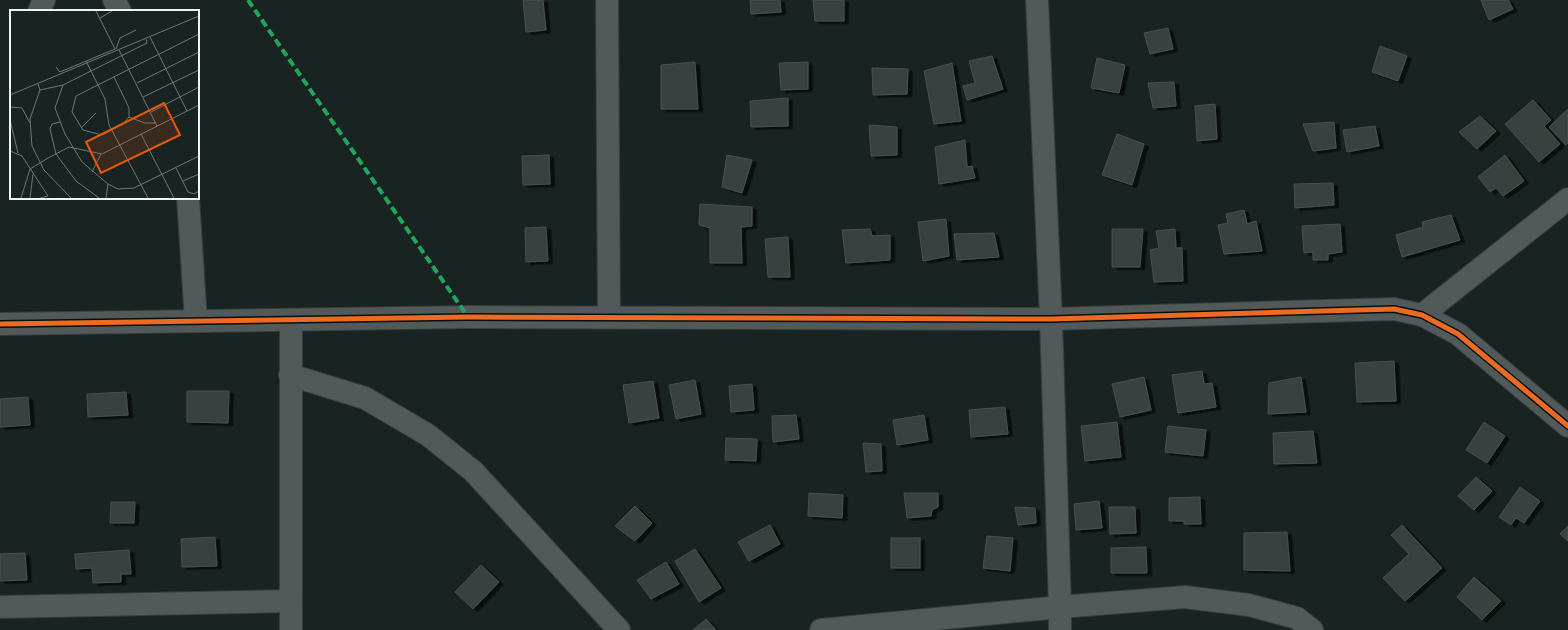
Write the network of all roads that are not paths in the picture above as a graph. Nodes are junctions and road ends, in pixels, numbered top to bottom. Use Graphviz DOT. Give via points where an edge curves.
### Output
graph roads {
  1 [pos="44,0"];
  2 [pos="114,0"];
  3 [pos="607,0"];
  4 [pos="1037,0"];
  5 [pos="39,10"];
  6 [pos="119,10"];
  7 [pos="188,199"];
  8 [pos="1568,199"];
  9 [pos="1422,315"];
  10 [pos="610,317"];
  11 [pos="1051,318"];
  12 [pos="290,320"];
  13 [pos="196,321"];
  14 [pos="0,324"];
  15 [pos="290,375"];
  16 [pos="1568,426"];
  17 [pos="291,601"];
  18 [pos="0,607"];
  19 [pos="1060,607"];
  20 [pos="291,630"];
  21 [pos="619,630"];
  22 [pos="821,630"];
  23 [pos="1060,630"];
  24 [pos="1312,630"];
  1 -- 5 [label="street"];
  2 -- 6 [label="street"];
  3 -- 10 [label="street"];
  4 -- 11 [label="street"];
  7 -- 13 [label="street"];
  8 -- 9 [label="street"];
  9 -- 11 [label="street" via="1394,309"];
  9 -- 16 [label="street" via="1458,334"];
  10 -- 11 [label="street"];
  10 -- 12 [label="street"];
  11 -- 19 [label="street"];
  12 -- 13 [label="street"];
  12 -- 15 [label="street"];
  13 -- 14 [label="street"];
  15 -- 17 [label="street"];
  15 -- 21 [label="street" via="365,398 428,435 473,471"];
  17 -- 18 [label="street"];
  17 -- 20 [label="street"];
  19 -- 22 [label="street"];
  19 -- 23 [label="street"];
  19 -- 24 [label="street" via="1185,597 1249,605 1297,618"];
}
